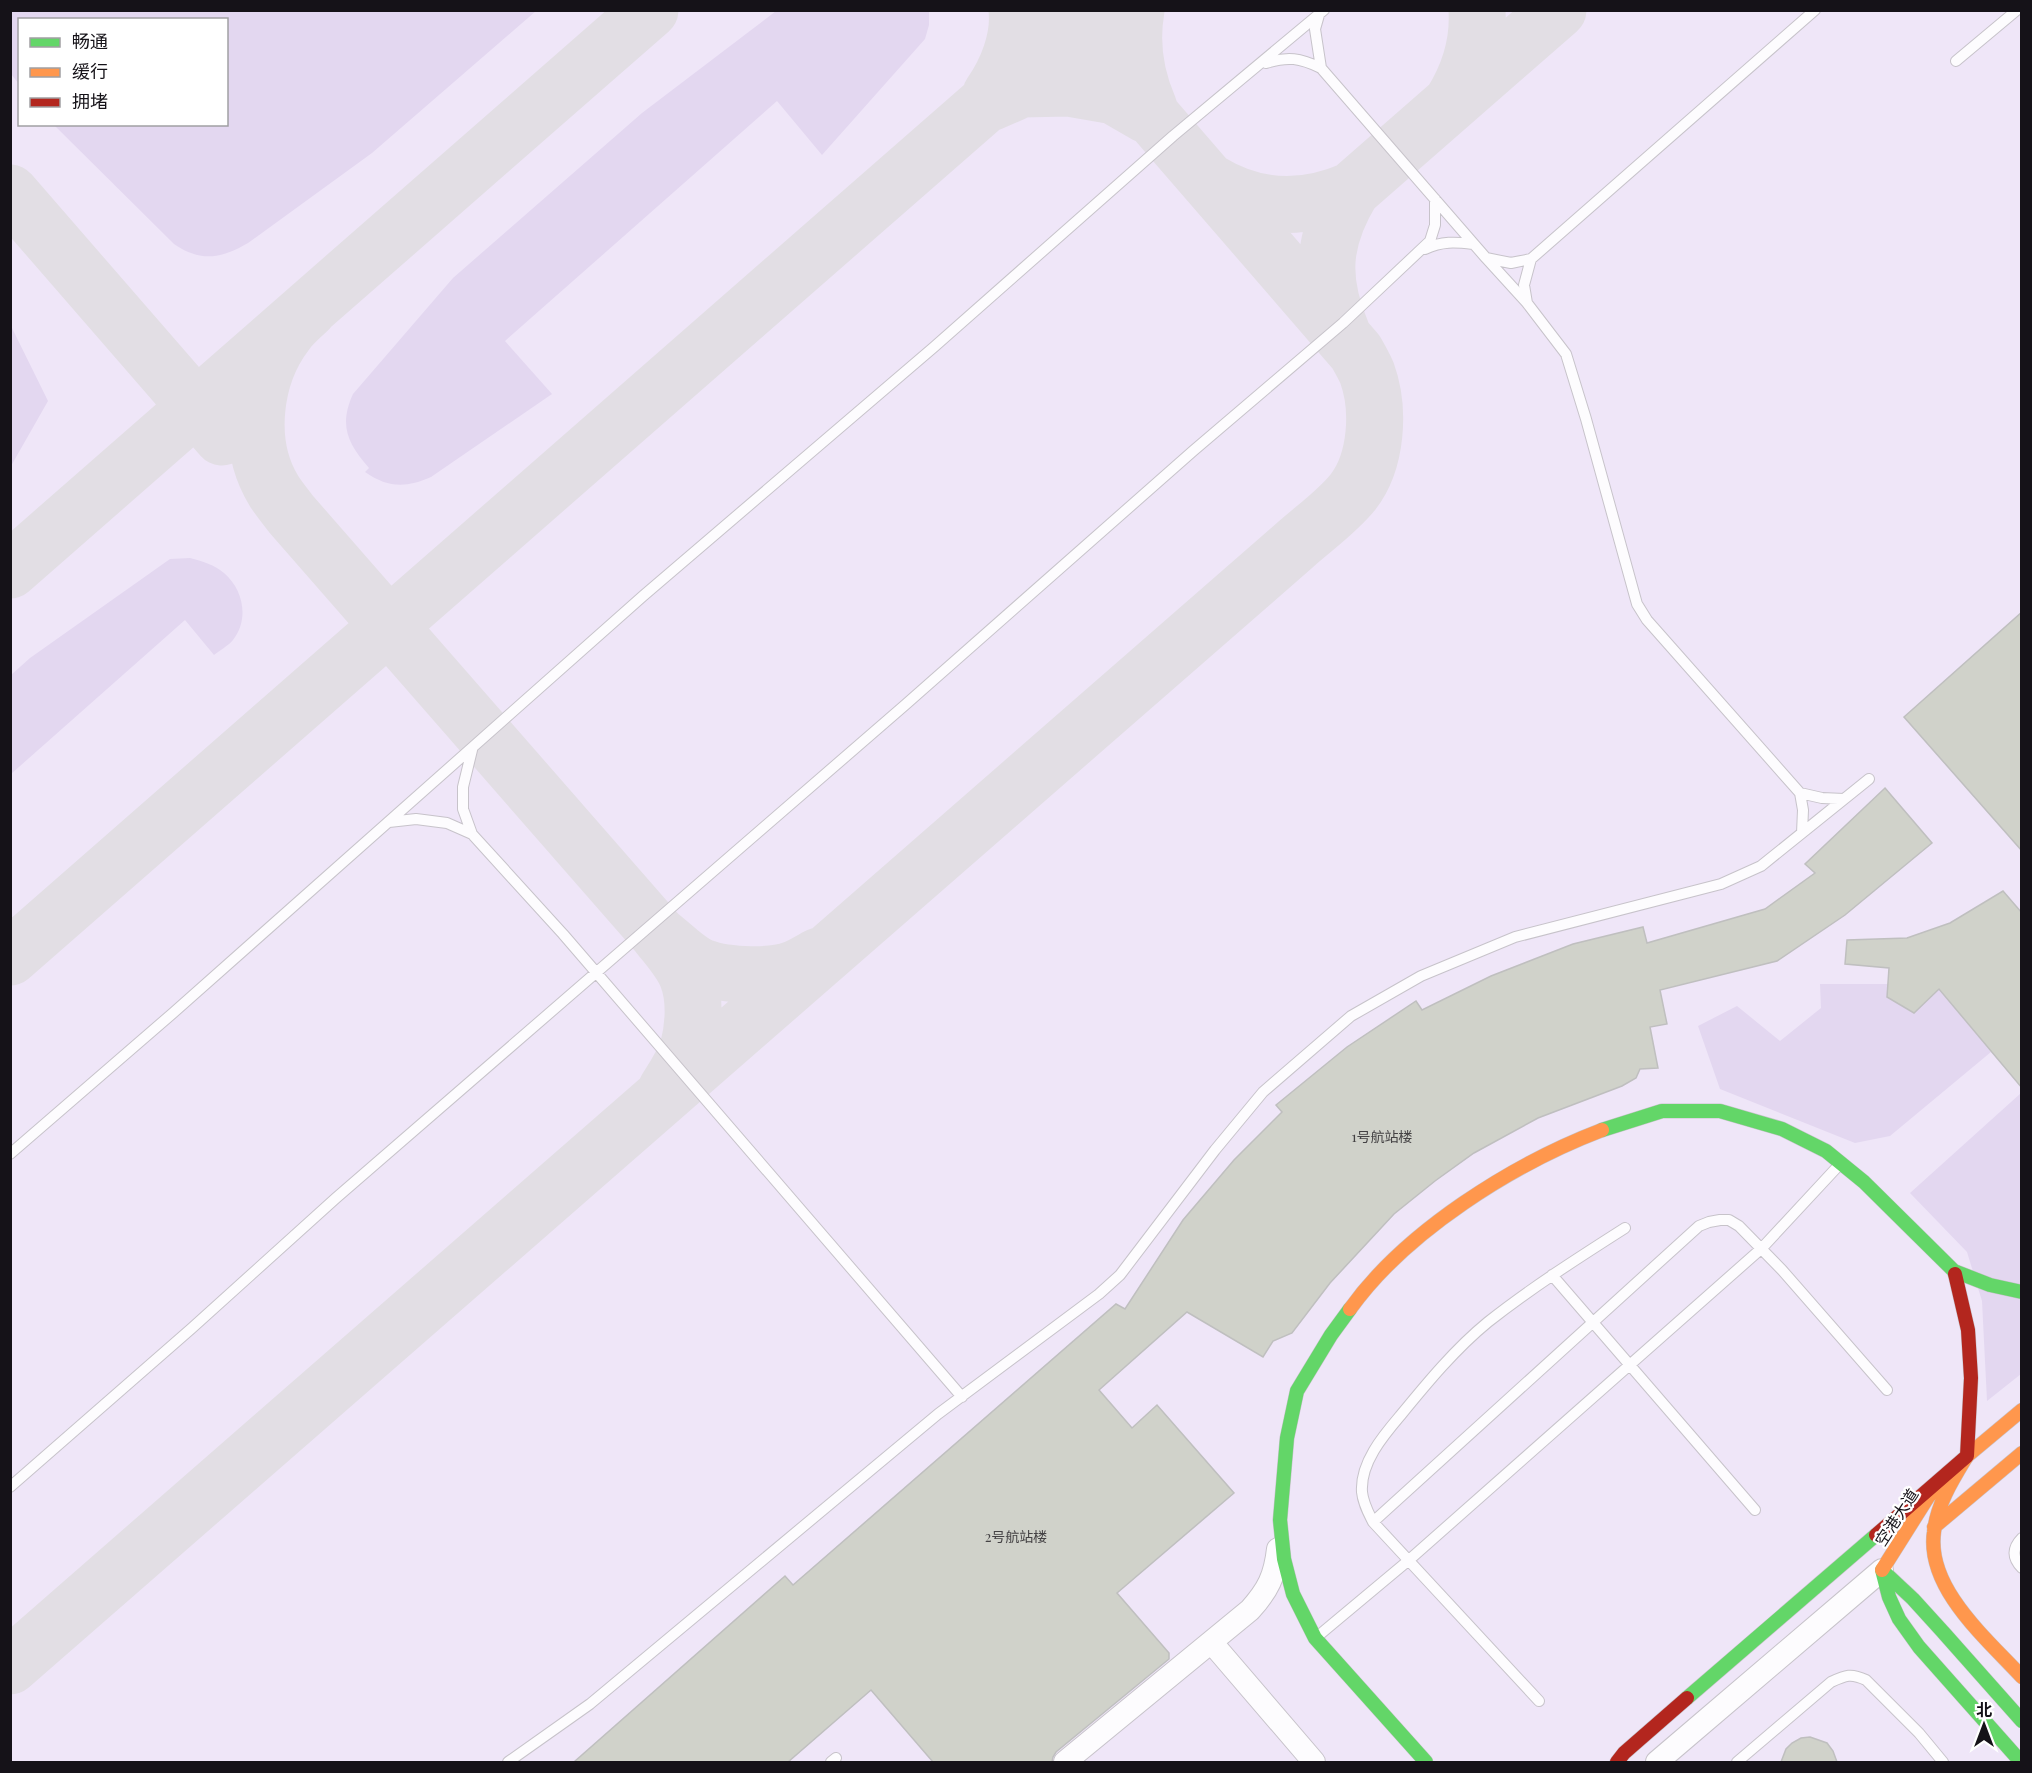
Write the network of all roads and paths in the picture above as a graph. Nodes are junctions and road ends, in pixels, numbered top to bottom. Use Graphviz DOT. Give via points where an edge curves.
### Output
graph roads {
  1 [pos="1815,10"];
  2 [pos="2018,10"];
  3 [pos="1321,13"];
  4 [pos="1956,61"];
  5 [pos="1260,64"];
  6 [pos="1321,68"];
  7 [pos="1435,199"];
  8 [pos="1473,244"];
  9 [pos="1422,250"];
  10 [pos="1486,258"];
  11 [pos="1531,259"];
  12 [pos="1527,303"];
  13 [pos="472,749"];
  14 [pos="1869,778"];
  15 [pos="1800,793"];
  16 [pos="1844,799"];
  17 [pos="389,822"];
  18 [pos="1802,833"];
  19 [pos="472,834"];
  20 [pos="596,972"];
  21 [pos="10,1154"];
  22 [pos="1841,1163"];
  23 [pos="1625,1228"];
  24 [pos="1762,1248"];
  25 [pos="1954,1271"];
  26 [pos="1552,1275"];
  27 [pos="2022,1292"];
  28 [pos="1593,1323"];
  29 [pos="1629,1365"];
  30 [pos="1887,1390"];
  31 [pos="962,1397"];
  32 [pos="2022,1410"];
  33 [pos="2022,1453"];
  34 [pos="1967,1456"];
  35 [pos="10,1487"];
  36 [pos="1755,1510"];
  37 [pos="1280,1520"];
  38 [pos="1373,1522"];
  39 [pos="1935,1527"];
  40 [pos="2022,1538"];
  41 [pos="1409,1560"];
  42 [pos="2022,1568"];
  43 [pos="1882,1570"];
  44 [pos="1315,1638"];
  45 [pos="1212,1642"];
  46 [pos="2022,1677"];
  47 [pos="1539,1701"];
  48 [pos="2022,1721"];
  49 [pos="508,1762"];
  50 [pos="1065,1762"];
  51 [pos="1314,1762"];
  52 [pos="1426,1762"];
  53 [pos="1617,1762"];
  54 [pos="1657,1762"];
  55 [pos="1737,1762"];
  56 [pos="1943,1762"];
  57 [pos="2021,1762"];
  1 -- 11 [label="lane"];
  2 -- 4 [label="lane"];
  3 -- 5 [label="lane"];
  3 -- 6 [label="lane" via="1315,29"];
  5 -- 6 [label="lane" via="1281,58 1303,59"];
  5 -- 13 [label="lane" via="643,596"];
  6 -- 7 [label="lane"];
  7 -- 8 [label="lane"];
  7 -- 9 [label="lane" via="1435,225"];
  8 -- 9 [label="lane" via="1449,242"];
  8 -- 10 [label="lane"];
  9 -- 20 [label="lane" via="897,713"];
  10 -- 11 [label="lane" via="1511,263"];
  10 -- 12 [label="lane"];
  11 -- 12 [label="lane" via="1524,285"];
  12 -- 15 [label="lane" via="1566,354 1636,604"];
  13 -- 17 [label="lane"];
  13 -- 19 [label="lane" via="463,787 463,809"];
  14 -- 16 [label="lane"];
  15 -- 16 [label="lane"];
  15 -- 18 [label="lane"];
  16 -- 18 [label="lane"];
  17 -- 19 [label="lane" via="416,819 447,823"];
  17 -- 21 [label="lane"];
  18 -- 31 [label="lane" via="1761,866 1721,884 1515,937 1421,976 1351,1016 1263,1092 1120,1275"];
  19 -- 20 [label="lane"];
  20 -- 31 [label="lane"];
  20 -- 35 [label="lane"];
  22 -- 24 [label="lane"];
  22 -- 25 [label="main road"];
  22 -- 37 [label="main road" via="1826,1151 1782,1130 1720,1111 1662,1111 1600,1131 1543,1157 1467,1200 1406,1248 1359,1296 1297,1390 1287,1438"];
  23 -- 26 [label="lane"];
  24 -- 28 [label="lane" via="1729,1220 1699,1226"];
  24 -- 29 [label="lane"];
  24 -- 30 [label="lane"];
  25 -- 27 [label="main road"];
  25 -- 34 [label="main road" via="1968,1330 1971,1378"];
  26 -- 28 [label="lane"];
  26 -- 38 [label="lane" via="1487,1323 1438,1370 1386,1434 1364,1475 1365,1507"];
  28 -- 29 [label="lane"];
  28 -- 38 [label="lane"];
  29 -- 36 [label="lane"];
  29 -- 41 [label="lane"];
  31 -- 49 [label="lane" via="590,1704"];
  32 -- 34 [label="main road, 空港大道"];
  33 -- 39 [label="main road, 空港大道"];
  34 -- 39 [label="main road" via="1943,1498"];
  34 -- 43 [label="main road, 空港大道" via="1928,1497"];
  34 -- 53 [label="main road"];
  37 -- 44 [label="main road" via="1293,1594"];
  37 -- 45 [label="street" via="1277,1560 1265,1593"];
  38 -- 41 [label="lane"];
  39 -- 43 [label="main road, 空港大道"];
  39 -- 46 [label="main road" via="1934,1560 1939,1577 1953,1599"];
  40 -- 42 [label="lane" via="2014,1551"];
  41 -- 44 [label="lane"];
  41 -- 47 [label="lane"];
  43 -- 48 [label="main road" via="1913,1599"];
  43 -- 54 [label="street"];
  43 -- 57 [label="main road" via="1889,1598 1919,1647"];
  44 -- 52 [label="main road"];
  45 -- 50 [label="street"];
  45 -- 51 [label="street"];
  55 -- 56 [label="lane" via="1831,1682 1846,1675 1866,1680"];
}
